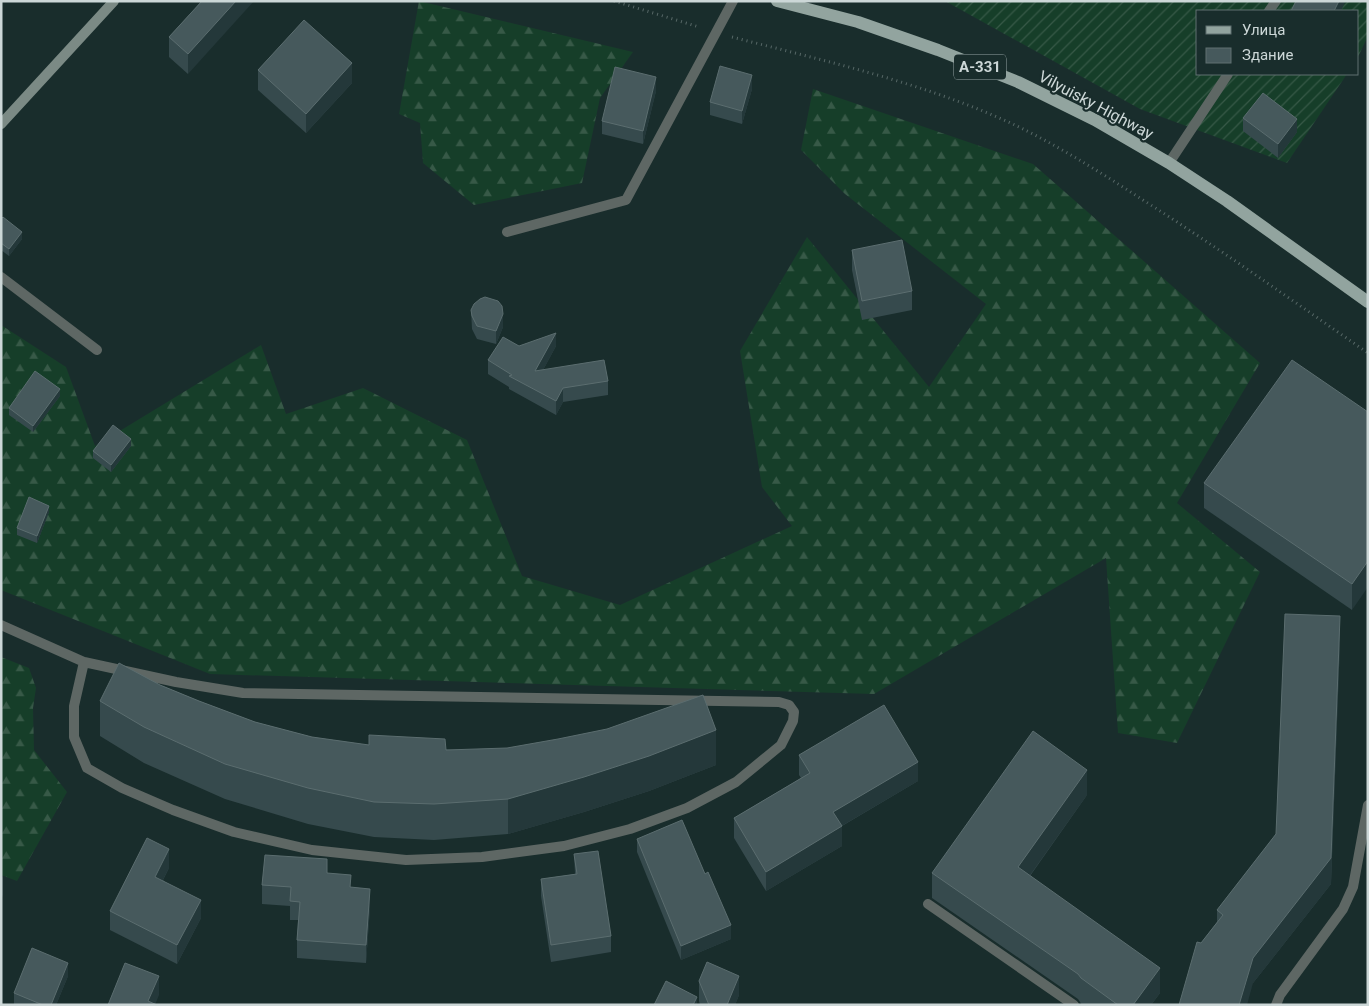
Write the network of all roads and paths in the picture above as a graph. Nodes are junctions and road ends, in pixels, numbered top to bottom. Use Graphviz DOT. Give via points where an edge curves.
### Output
graph roads {
  1 [pos="114,1"];
  2 [pos="614,1"];
  3 [pos="733,1"];
  4 [pos="777,1"];
  5 [pos="716,32"];
  6 [pos="1227,75"];
  7 [pos="1,124"];
  8 [pos="1169,163"];
  9 [pos="506,232"];
  10 [pos="1,277"];
  11 [pos="1368,302"];
  12 [pos="97,350"];
  13 [pos="1368,353"];
  14 [pos="1,625"];
  15 [pos="84,662"];
  16 [pos="1368,805"];
  17 [pos="928,904"];
  18 [pos="1074,1005"];
  19 [pos="1276,1005"];
  1 -- 7 [label="main road"];
  2 -- 5 [label="path"];
  3 -- 5 [label="street"];
  4 -- 8 [label="main road, Vilyuisky Highway / А-331" via="858,22 1018,82 1095,120"];
  5 -- 9 [label="street" via="626,200"];
  5 -- 13 [label="path" via="862,70 954,100 1019,127 1086,164 1205,239"];
  6 -- 8 [label="street"];
  8 -- 11 [label="main road, Vilyuisky Highway / А-331"];
  10 -- 12 [label="street"];
  14 -- 15 [label="street"];
  15 -- 15 [label="street" via="176,682 243,692 779,702 789,705 794,712 781,745 736,782 679,811 630,829 564,846 482,856 406,860 312,850 234,832 122,788 87,768 74,737 74,706"];
  16 -- 19 [label="street" via="1353,887 1342,909"];
  17 -- 18 [label="street"];
}
